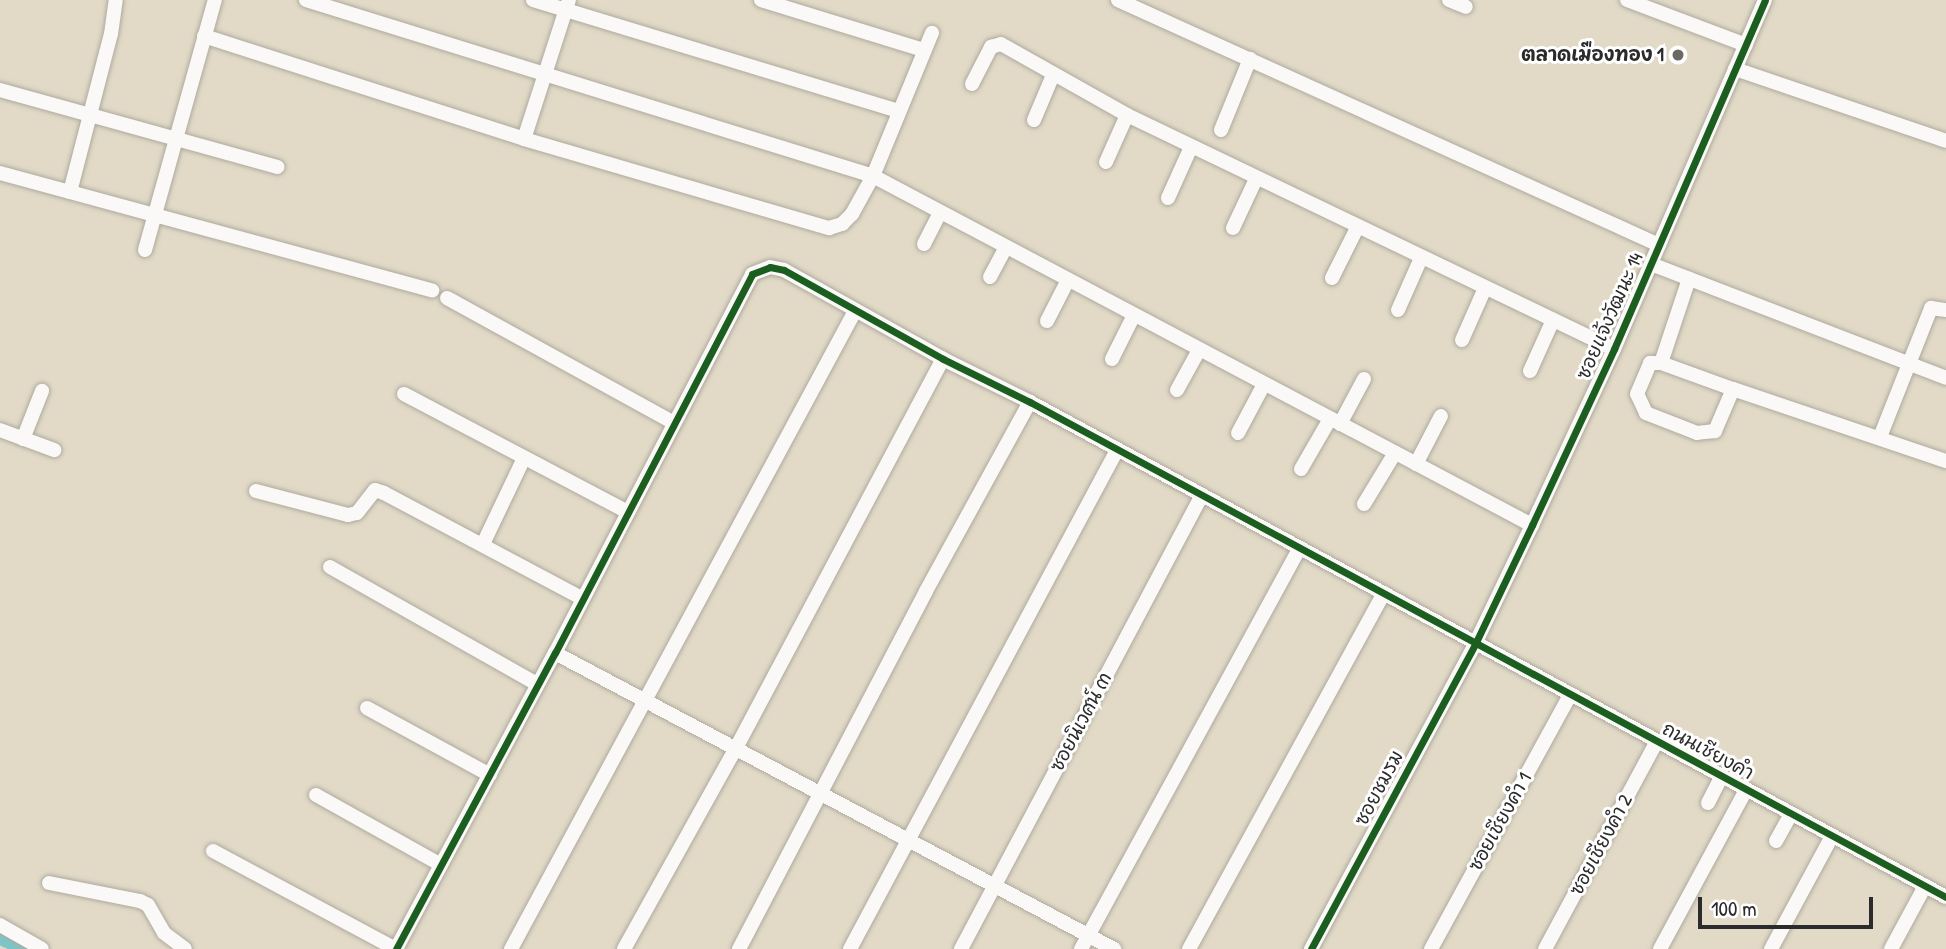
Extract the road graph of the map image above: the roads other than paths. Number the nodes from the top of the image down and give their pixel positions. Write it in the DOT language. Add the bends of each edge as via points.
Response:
graph roads {
  1 [pos="116,0"];
  2 [pos="215,0"];
  3 [pos="306,0"];
  4 [pos="533,0"];
  5 [pos="761,0"];
  6 [pos="1118,0"];
  7 [pos="1449,0"];
  8 [pos="1627,0"];
  9 [pos="1765,0"];
  10 [pos="567,5"];
  11 [pos="1466,7"];
  12 [pos="932,33"];
  13 [pos="204,36"];
  14 [pos="1746,45"];
  15 [pos="924,50"];
  16 [pos="1250,59"];
  17 [pos="1735,69"];
  18 [pos="544,73"];
  19 [pos="1053,75"];
  20 [pos="972,84"];
  21 [pos="0,90"];
  22 [pos="899,111"];
  23 [pos="91,113"];
  24 [pos="1127,115"];
  25 [pos="1034,120"];
  26 [pos="1221,130"];
  27 [pos="177,139"];
  28 [pos="524,139"];
  29 [pos="1946,141"];
  30 [pos="1191,147"];
  31 [pos="1106,162"];
  32 [pos="277,167"];
  33 [pos="0,173"];
  34 [pos="873,176"];
  35 [pos="1256,179"];
  36 [pos="70,192"];
  37 [pos="1168,198"];
  38 [pos="155,213"];
  39 [pos="940,213"];
  40 [pos="1233,228"];
  41 [pos="1357,228"];
  42 [pos="924,244"];
  43 [pos="1659,245"];
  44 [pos="1006,247"];
  45 [pos="145,250"];
  46 [pos="1421,258"];
  47 [pos="1651,264"];
  48 [pos="990,277"];
  49 [pos="1332,278"];
  50 [pos="1689,279"];
  51 [pos="1068,280"];
  52 [pos="1485,288"];
  53 [pos="432,290"];
  54 [pos="447,298"];
  55 [pos="1398,310"];
  56 [pos="1946,310"];
  57 [pos="855,311"];
  58 [pos="1134,316"];
  59 [pos="1553,320"];
  60 [pos="1047,321"];
  61 [pos="1462,340"];
  62 [pos="1199,349"];
  63 [pos="1614,349"];
  64 [pos="943,359"];
  65 [pos="1112,359"];
  66 [pos="1661,363"];
  67 [pos="1909,363"];
  68 [pos="1531,371"];
  69 [pos="1946,378"];
  70 [pos="1364,379"];
  71 [pos="1264,384"];
  72 [pos="1733,389"];
  73 [pos="1177,390"];
  74 [pos="42,391"];
  75 [pos="404,394"];
  76 [pos="1030,402"];
  77 [pos="1441,416"];
  78 [pos="1335,421"];
  79 [pos="674,422"];
  80 [pos="0,430"];
  81 [pos="1238,433"];
  82 [pos="1880,437"];
  83 [pos="23,439"];
  84 [pos="54,450"];
  85 [pos="1117,450"];
  86 [pos="1395,453"];
  87 [pos="524,458"];
  88 [pos="1946,461"];
  89 [pos="1416,464"];
  90 [pos="1301,469"];
  91 [pos="256,491"];
  92 [pos="1202,495"];
  93 [pos="1364,504"];
  94 [pos="628,512"];
  95 [pos="1532,525"];
  96 [pos="483,544"];
  97 [pos="1300,548"];
  98 [pos="330,567"];
  99 [pos="1384,593"];
  100 [pos="583,598"];
  101 [pos="1476,642"];
  102 [pos="555,653"];
  103 [pos="537,684"];
  104 [pos="1570,695"];
  105 [pos="648,699"];
  106 [pos="367,708"];
  107 [pos="1657,741"];
  108 [pos="736,748"];
  109 [pos="490,775"];
  110 [pos="1721,777"];
  111 [pos="1746,790"];
  112 [pos="821,792"];
  113 [pos="316,795"];
  114 [pos="1708,803"];
  115 [pos="1791,814"];
  116 [pos="1832,836"];
  117 [pos="908,839"];
  118 [pos="1776,841"];
  119 [pos="213,852"];
  120 [pos="441,865"];
  121 [pos="49,883"];
  122 [pos="995,885"];
  123 [pos="1925,887"];
  124 [pos="1946,897"];
  125 [pos="0,925"];
  126 [pos="1088,935"];
  127 [pos="42,949"];
  128 [pos="185,949"];
  129 [pos="396,949"];
  130 [pos="511,949"];
  131 [pos="624,949"];
  132 [pos="739,949"];
  133 [pos="850,949"];
  134 [pos="961,949"];
  135 [pos="1081,949"];
  136 [pos="1114,949"];
  137 [pos="1189,949"];
  138 [pos="1311,949"];
  139 [pos="1431,949"];
  140 [pos="1545,949"];
  141 [pos="1660,949"];
  142 [pos="1771,949"];
  143 [pos="1891,949"];
  1 -- 23 [label="street"];
  2 -- 13 [label="street"];
  3 -- 18 [label="street"];
  4 -- 10 [label="street"];
  5 -- 15 [label="street"];
  6 -- 16 [label="street"];
  7 -- 11 [label="street"];
  8 -- 14 [label="street"];
  9 -- 14 [label="street, ซอยแจ้งวัฒนะ 14"];
  10 -- 18 [label="street"];
  10 -- 22 [label="street"];
  12 -- 15 [label="street"];
  13 -- 27 [label="street"];
  13 -- 28 [label="street"];
  14 -- 17 [label="street, ซอยแจ้งวัฒนะ 14"];
  15 -- 22 [label="street"];
  16 -- 26 [label="street"];
  16 -- 43 [label="street"];
  17 -- 29 [label="street"];
  17 -- 43 [label="street, ซอยแจ้งวัฒนะ 14"];
  18 -- 28 [label="street"];
  18 -- 34 [label="street"];
  19 -- 20 [label="street" via="996,44"];
  19 -- 24 [label="street"];
  19 -- 25 [label="street"];
  21 -- 23 [label="street"];
  22 -- 34 [label="street"];
  23 -- 27 [label="street"];
  23 -- 36 [label="street"];
  24 -- 30 [label="street"];
  24 -- 31 [label="street"];
  27 -- 32 [label="street"];
  27 -- 38 [label="street"];
  28 -- 34 [label="street" via="829,228 852,214"];
  30 -- 35 [label="street"];
  30 -- 37 [label="street"];
  33 -- 36 [label="street"];
  34 -- 39 [label="street"];
  35 -- 40 [label="street"];
  35 -- 41 [label="street"];
  36 -- 38 [label="street"];
  38 -- 45 [label="street"];
  38 -- 53 [label="street"];
  39 -- 42 [label="street"];
  39 -- 44 [label="street"];
  41 -- 46 [label="street"];
  41 -- 49 [label="street"];
  43 -- 47 [label="street, ซอยแจ้งวัฒนะ 14"];
  44 -- 48 [label="street"];
  44 -- 51 [label="street"];
  46 -- 52 [label="street"];
  46 -- 55 [label="street"];
  47 -- 50 [label="street"];
  47 -- 63 [label="street, ซอยแจ้งวัฒนะ 14"];
  50 -- 66 [label="street"];
  50 -- 67 [label="street"];
  51 -- 58 [label="street"];
  51 -- 60 [label="street"];
  52 -- 59 [label="street"];
  52 -- 61 [label="street"];
  54 -- 79 [label="street"];
  56 -- 67 [label="street" via="1931,308"];
  57 -- 64 [label="street, ถนนเชียงคำ"];
  57 -- 79 [label="street, ถนนเชียงคำ" via="783,270 761,268 752,274"];
  57 -- 105 [label="street"];
  58 -- 62 [label="street"];
  58 -- 65 [label="street"];
  59 -- 63 [label="street"];
  59 -- 68 [label="street"];
  62 -- 71 [label="street"];
  62 -- 73 [label="street"];
  63 -- 95 [label="street, ซอยแจ้งวัฒนะ 14"];
  64 -- 76 [label="street, ถนนเชียงคำ"];
  64 -- 108 [label="street"];
  66 -- 72 [label="street"];
  66 -- 72 [label="street" via="1650,363 1638,401 1646,412 1685,429 1705,434 1715,431"];
  67 -- 69 [label="street"];
  67 -- 82 [label="street"];
  70 -- 78 [label="street"];
  71 -- 78 [label="street"];
  71 -- 81 [label="street"];
  72 -- 82 [label="street"];
  74 -- 83 [label="street"];
  75 -- 87 [label="street"];
  76 -- 85 [label="street, ถนนเชียงคำ"];
  76 -- 112 [label="street"];
  77 -- 89 [label="street"];
  78 -- 86 [label="street"];
  78 -- 90 [label="street"];
  79 -- 94 [label="street"];
  80 -- 83 [label="street"];
  82 -- 88 [label="street"];
  83 -- 84 [label="street"];
  85 -- 92 [label="street, ถนนเชียงคำ"];
  85 -- 117 [label="street"];
  86 -- 89 [label="street"];
  86 -- 93 [label="street"];
  87 -- 94 [label="street"];
  87 -- 96 [label="street"];
  89 -- 95 [label="street"];
  91 -- 96 [label="street" via="348,515 358,513 375,490"];
  92 -- 97 [label="street, ถนนเชียงคำ"];
  92 -- 122 [label="street, ซอยนิเวศน์ ๓"];
  94 -- 100 [label="street"];
  95 -- 101 [label="street, ซอยแจ้งวัฒนะ 14"];
  96 -- 100 [label="street"];
  97 -- 99 [label="street, ถนนเชียงคำ"];
  97 -- 126 [label="street"];
  98 -- 103 [label="street"];
  99 -- 101 [label="street, ถนนเชียงคำ"];
  99 -- 137 [label="street"];
  100 -- 102 [label="street"];
  101 -- 104 [label="street, ถนนเชียงคำ"];
  101 -- 138 [label="street, ซอยชมรม"];
  102 -- 103 [label="street"];
  102 -- 105 [label="street"];
  103 -- 109 [label="street"];
  104 -- 107 [label="street, ถนนเชียงคำ"];
  104 -- 139 [label="street, ซอยเชียงคำ 1"];
  105 -- 108 [label="street"];
  105 -- 130 [label="street"];
  106 -- 109 [label="street"];
  107 -- 110 [label="street, ถนนเชียงคำ"];
  107 -- 140 [label="street, ซอยเชียงคำ 2"];
  108 -- 112 [label="street"];
  108 -- 131 [label="street"];
  109 -- 120 [label="street"];
  110 -- 111 [label="street, ถนนเชียงคำ"];
  110 -- 114 [label="street"];
  111 -- 115 [label="street, ถนนเชียงคำ"];
  111 -- 141 [label="street"];
  112 -- 117 [label="street"];
  112 -- 132 [label="street"];
  113 -- 120 [label="street"];
  115 -- 116 [label="street, ถนนเชียงคำ"];
  115 -- 118 [label="street"];
  116 -- 123 [label="street, ถนนเชียงคำ"];
  116 -- 142 [label="street"];
  117 -- 122 [label="street"];
  117 -- 133 [label="street"];
  119 -- 129 [label="street"];
  120 -- 129 [label="street"];
  121 -- 128 [label="street" via="140,901 148,905 164,933"];
  122 -- 126 [label="street"];
  122 -- 134 [label="street, ซอยนิเวศน์ ๓"];
  123 -- 124 [label="street, ถนนเชียงคำ"];
  123 -- 143 [label="street"];
  125 -- 127 [label="street"];
  126 -- 135 [label="street"];
  126 -- 136 [label="street"];
}
